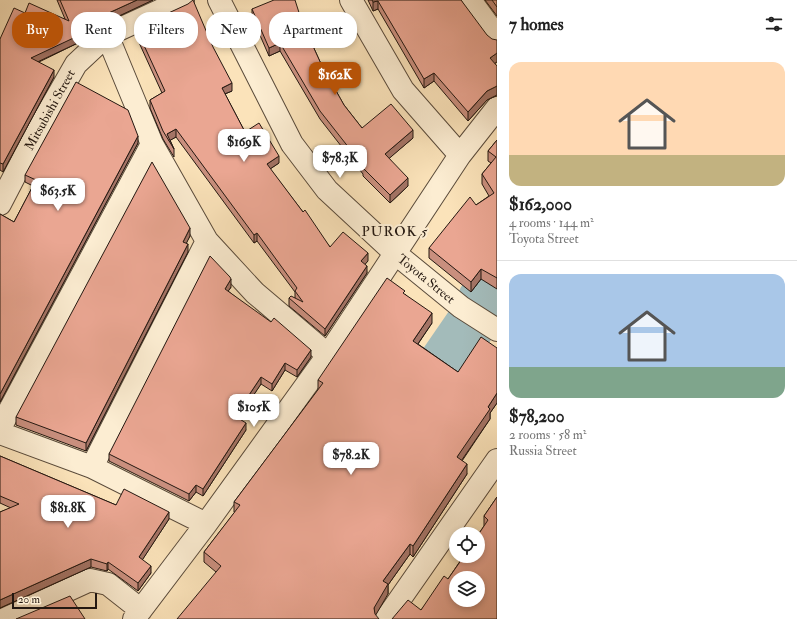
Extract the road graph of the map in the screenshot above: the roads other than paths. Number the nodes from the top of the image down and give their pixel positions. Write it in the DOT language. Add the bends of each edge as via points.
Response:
graph roads {
  1 [pos="183,0"];
  2 [pos="220,0"];
  3 [pos="351,0"];
  4 [pos="470,0"];
  5 [pos="126,26"];
  6 [pos="497,37"];
  7 [pos="93,48"];
  8 [pos="112,48"];
  9 [pos="497,108"];
  10 [pos="152,144"];
  11 [pos="460,155"];
  12 [pos="0,204"];
  13 [pos="207,241"];
  14 [pos="396,254"];
  15 [pos="497,330"];
  16 [pos="328,355"];
  17 [pos="0,428"];
  18 [pos="0,433"];
  19 [pos="497,460"];
  20 [pos="92,468"];
  21 [pos="206,524"];
  22 [pos="138,615"];
  23 [pos="5,619"];
  24 [pos="386,619"];
  1 -- 5 [label="street, Mitsubishi Street"];
  2 -- 14 [label="street, Toyota Street" via="292,144 327,190"];
  3 -- 11 [label="street" via="403,90"];
  4 -- 6 [label="street"];
  7 -- 12 [label="street, Mitsubishi Street" via="76,64"];
  8 -- 10 [label="street"];
  9 -- 11 [label="street"];
  10 -- 13 [label="street"];
  10 -- 17 [label="street"];
  11 -- 14 [label="street"];
  13 -- 16 [label="street" via="255,293"];
  13 -- 20 [label="street"];
  14 -- 15 [label="street, Toyota Street" via="461,307"];
  14 -- 16 [label="street"];
  16 -- 21 [label="street"];
  18 -- 20 [label="street"];
  19 -- 24 [label="street"];
  20 -- 21 [label="street"];
  21 -- 22 [label="street"];
  22 -- 23 [label="street" via="108,584 90,580"];
}
